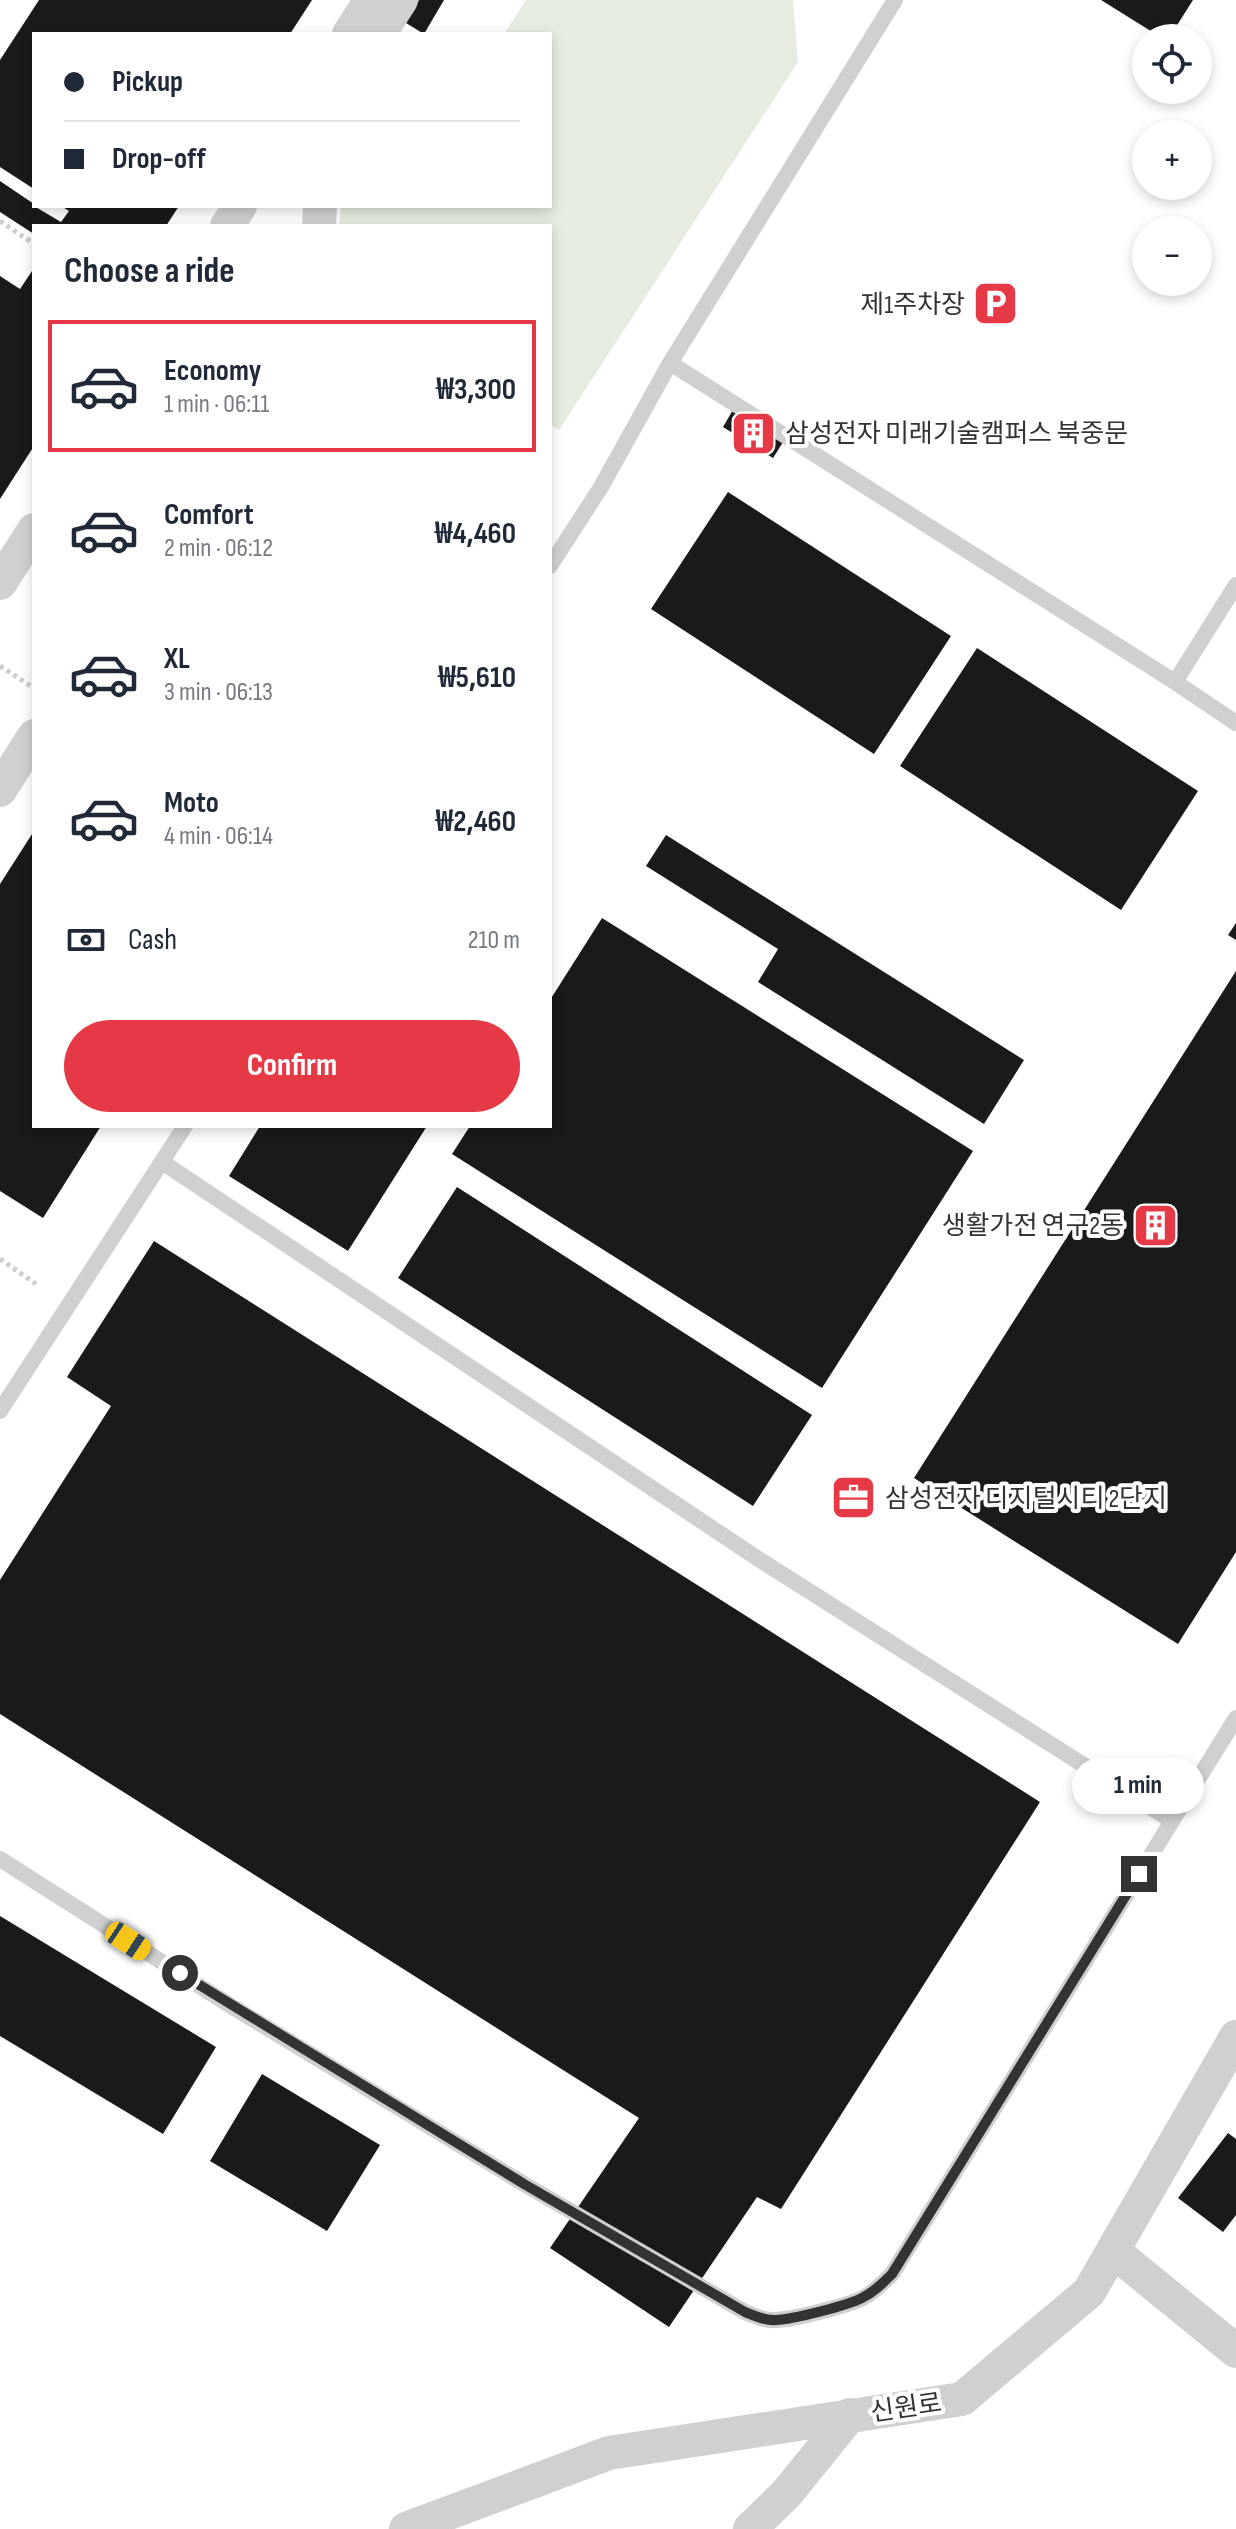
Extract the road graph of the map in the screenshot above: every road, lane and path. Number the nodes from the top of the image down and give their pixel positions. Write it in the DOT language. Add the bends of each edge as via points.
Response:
graph roads {
  1 [pos="371,0"];
  2 [pos="401,0"];
  3 [pos="895,0"];
  4 [pos="350,32"];
  5 [pos="380,32"];
  6 [pos="0,221"];
  7 [pos="32,243"];
  8 [pos="670,363"];
  9 [pos="32,533"];
  10 [pos="552,563"];
  11 [pos="0,583"];
  12 [pos="1236,585"];
  13 [pos="0,666"];
  14 [pos="1175,682"];
  15 [pos="32,687"];
  16 [pos="1236,723"];
  17 [pos="32,739"];
  18 [pos="0,790"];
  19 [pos="184,1128"];
  20 [pos="162,1162"];
  21 [pos="0,1259"];
  22 [pos="36,1284"];
  23 [pos="0,1411"];
  24 [pos="1236,1718"];
  25 [pos="1172,1821"];
  26 [pos="0,1859"];
  27 [pos="1236,2037"];
  28 [pos="1113,2251"];
  29 [pos="1236,2351"];
  30 [pos="850,2415"];
  31 [pos="406,2529"];
  32 [pos="750,2529"];
  1 -- 4 [label="street"];
  2 -- 5 [label="street"];
  3 -- 8 [label="lane"];
  6 -- 7 [label="path"];
  8 -- 10 [label="lane"];
  8 -- 14 [label="lane"];
  9 -- 11 [label="street"];
  12 -- 14 [label="lane"];
  13 -- 15 [label="path"];
  14 -- 16 [label="lane"];
  17 -- 18 [label="street"];
  19 -- 20 [label="lane"];
  20 -- 23 [label="lane"];
  20 -- 25 [label="lane" via="760,1560"];
  21 -- 22 [label="path"];
  24 -- 25 [label="lane"];
  25 -- 26 [label="lane" via="892,2274 864,2297 844,2305 775,2320 745,2312 524,2184"];
  27 -- 28 [label="street, 신원로"];
  28 -- 29 [label="street"];
  28 -- 30 [label="street, 신원로" via="1089,2292 962,2399"];
  30 -- 31 [label="street, 신원로" via="609,2453"];
  30 -- 32 [label="street" via="787,2493"];
}
